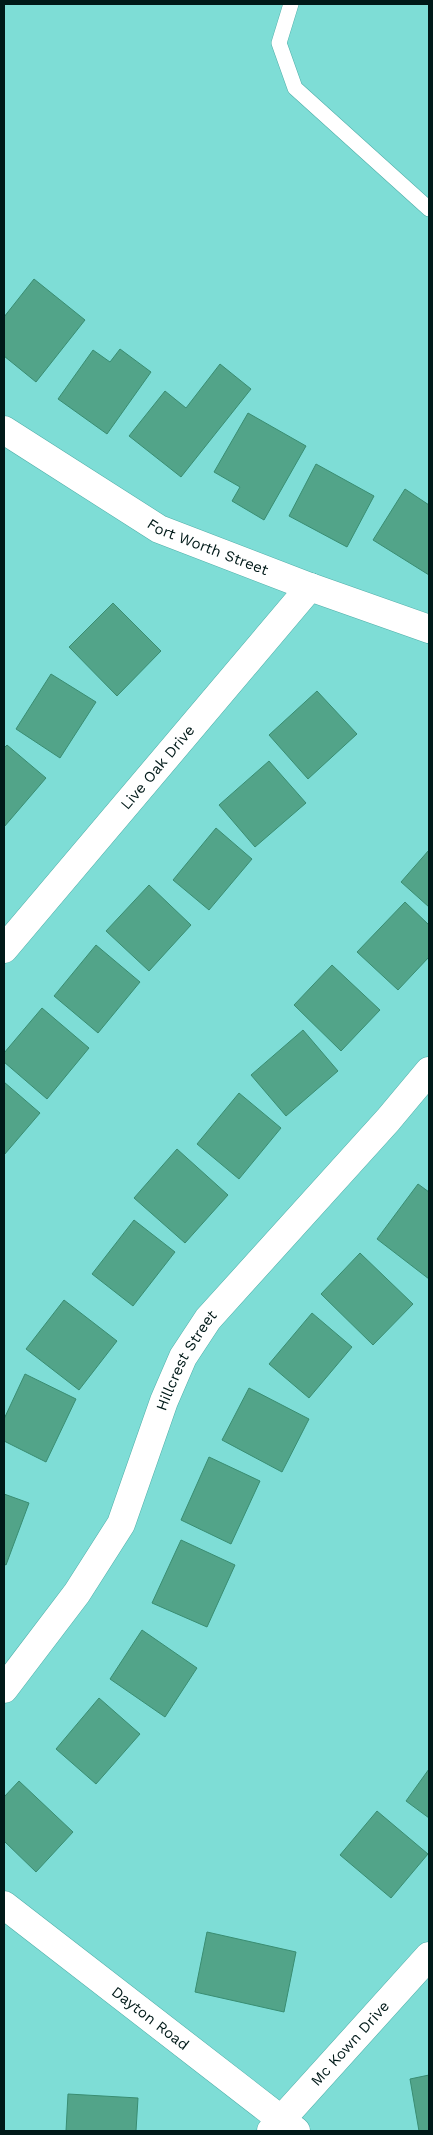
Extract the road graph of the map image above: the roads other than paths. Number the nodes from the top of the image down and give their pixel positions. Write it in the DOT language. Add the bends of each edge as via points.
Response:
graph roads {
  1 [pos="291,4"];
  2 [pos="429,209"];
  3 [pos="4,430"];
  4 [pos="310,587"];
  5 [pos="429,629"];
  6 [pos="4,949"];
  7 [pos="429,1071"];
  8 [pos="4,1689"];
  9 [pos="4,1905"];
  10 [pos="429,1956"];
  11 [pos="283,2128"];
  1 -- 2 [label="lane" via="279,43 296,88"];
  3 -- 4 [label="street, Fort Worth Street" via="159,529"];
  4 -- 5 [label="street, Fort Worth Street"];
  4 -- 6 [label="street, Live Oak Drive"];
  7 -- 8 [label="street, Hillcrest Street" via="208,1319 179,1366 164,1400 120,1524 77,1592"];
  9 -- 11 [label="street, Dayton Road"];
  10 -- 11 [label="street, Mc Kown Drive"];
}
